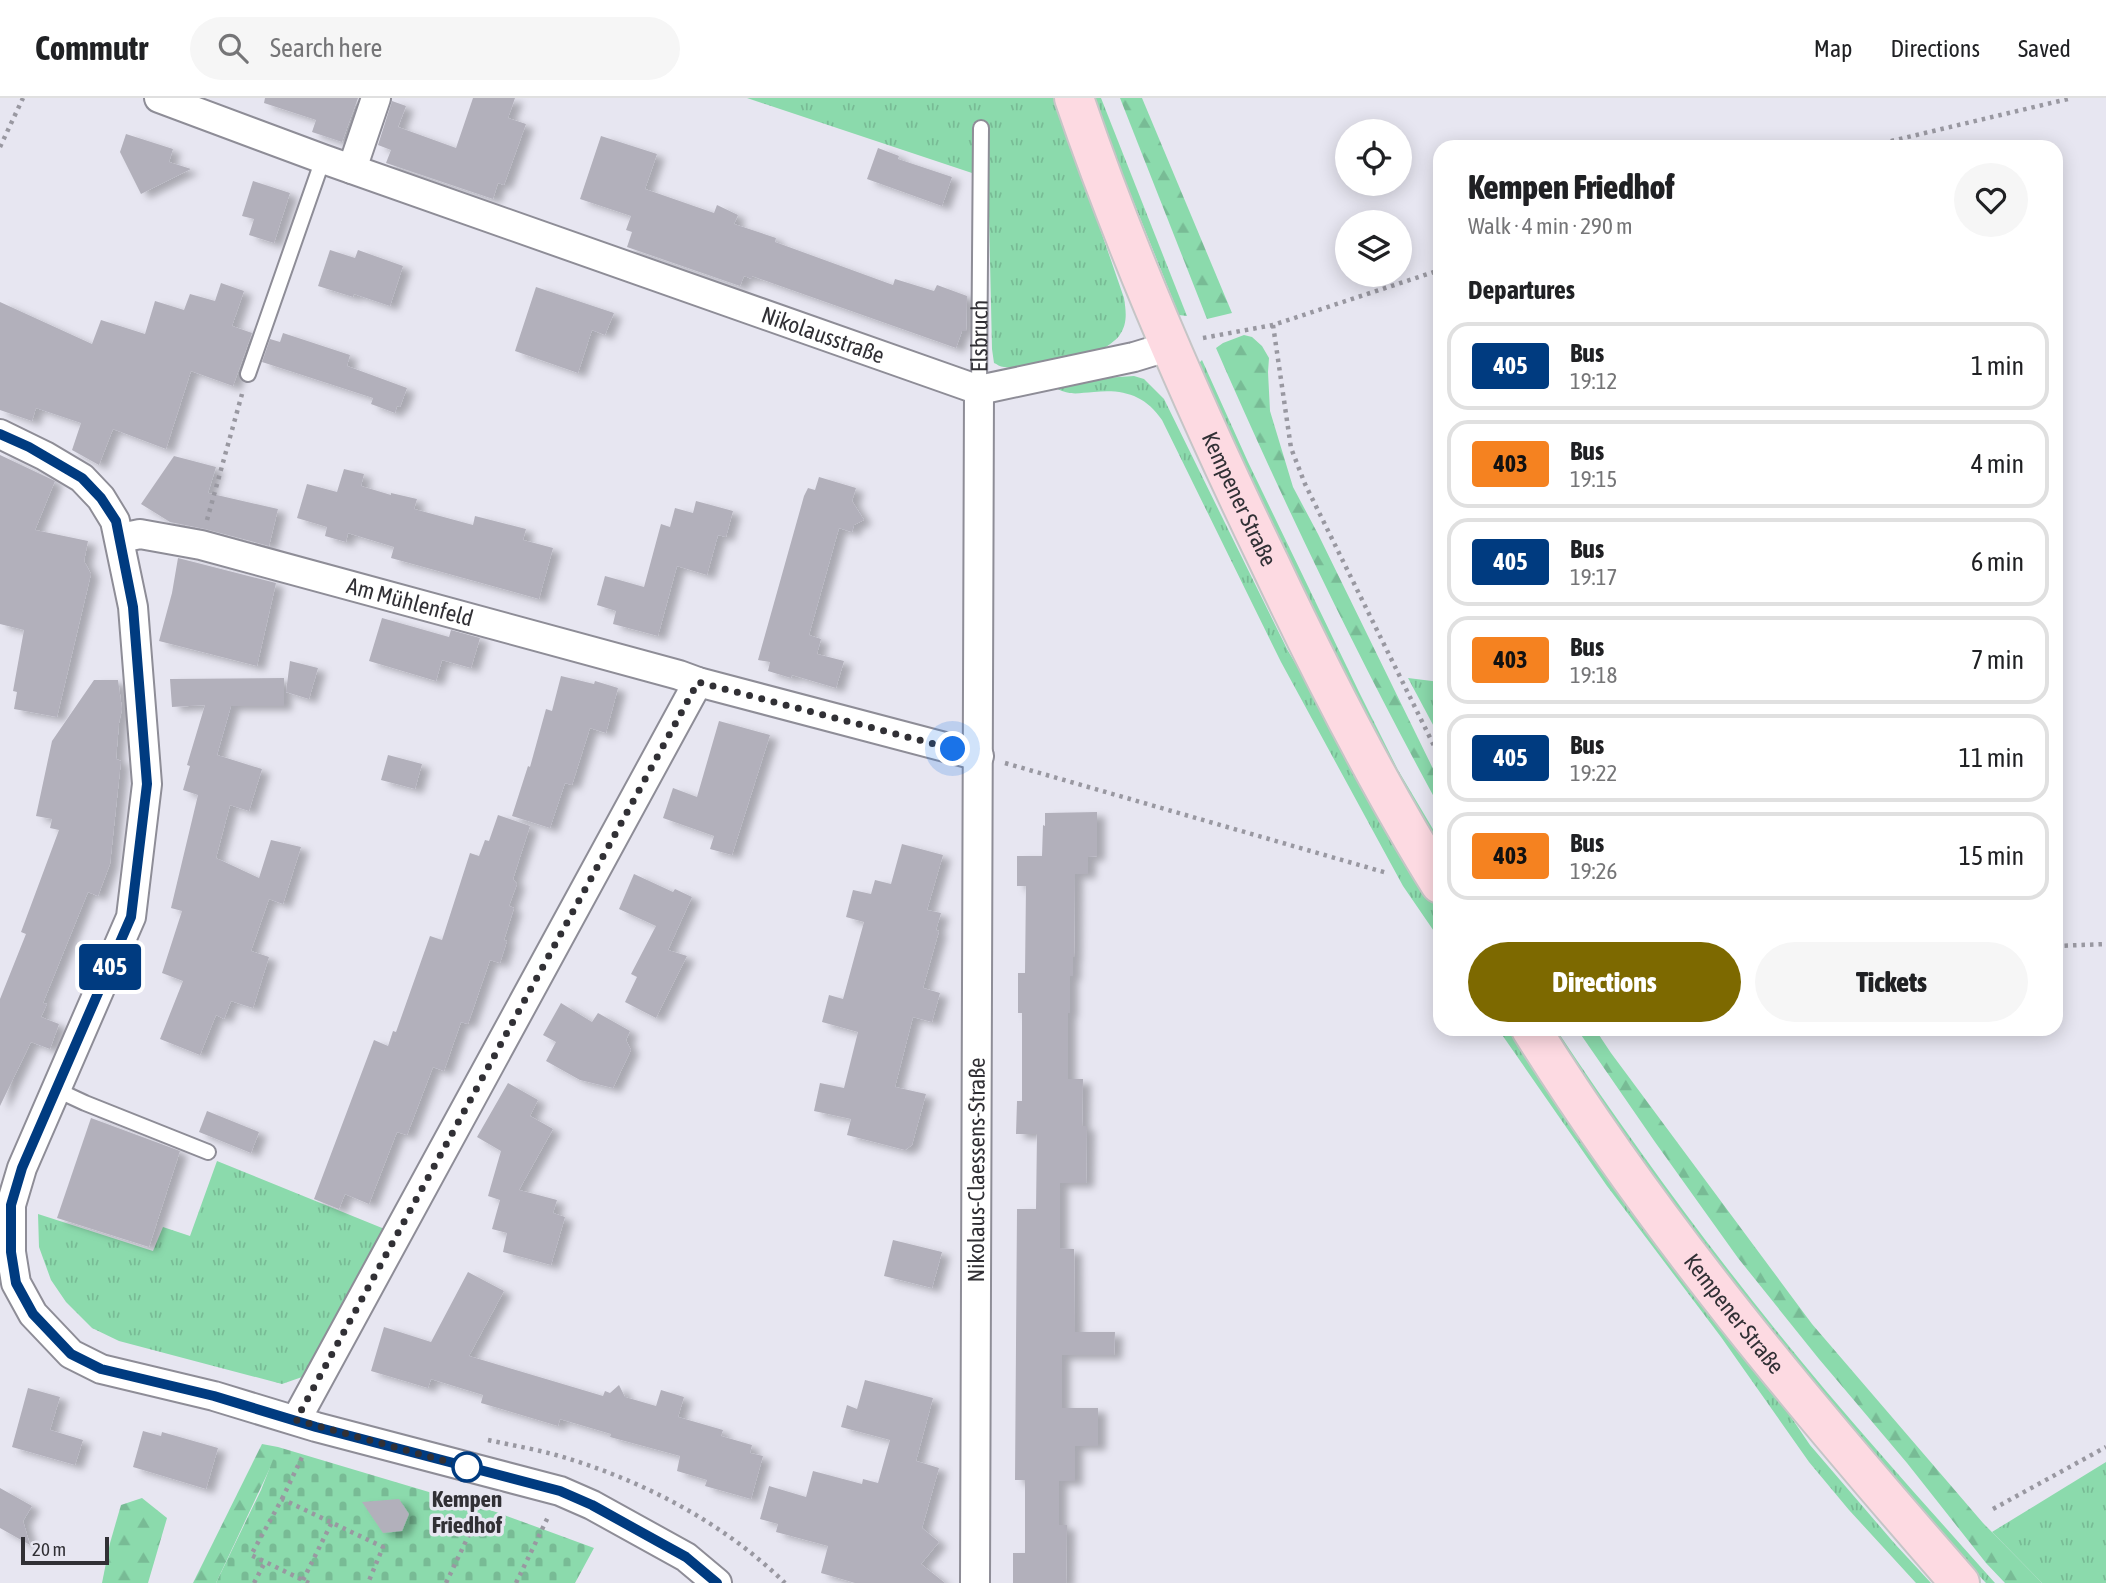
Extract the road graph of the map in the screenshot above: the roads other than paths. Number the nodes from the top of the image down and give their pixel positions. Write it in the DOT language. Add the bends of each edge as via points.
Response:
graph roads {
  1 [pos="159,98"];
  2 [pos="376,98"];
  3 [pos="1074,98"];
  4 [pos="981,128"];
  5 [pos="323,159"];
  6 [pos="352,169"];
  7 [pos="1192,336"];
  8 [pos="248,374"];
  9 [pos="979,390"];
  10 [pos="0,434"];
  11 [pos="121,538"];
  12 [pos="698,682"];
  13 [pos="979,756"];
  14 [pos="1433,872"];
  15 [pos="1536,1036"];
  16 [pos="57,1090"];
  17 [pos="208,1152"];
  18 [pos="8,1288"];
  19 [pos="306,1423"];
  20 [pos="717,1583"];
  21 [pos="975,1583"];
  22 [pos="1960,1583"];
  1 -- 5 [label="street, Nikolausstraße"];
  2 -- 6 [label="street"];
  3 -- 7 [label="main road, Kempener Straße" via="1091,149"];
  4 -- 9 [label="lane, Elsbruch"];
  5 -- 6 [label="street, Nikolausstraße"];
  5 -- 8 [label="lane"];
  6 -- 9 [label="street, Nikolausstraße"];
  7 -- 9 [label="street, Elsbruch" via="1134,357"];
  7 -- 14 [label="main road, Kempener Straße" via="1198,414 1357,739"];
  9 -- 13 [label="street"];
  10 -- 11 [label="street" via="82,478 116,521"];
  11 -- 12 [label="street, Am Mühlenfeld" via="140,534 201,545"];
  11 -- 16 [label="street" via="133,607 147,784 141,848 131,917"];
  12 -- 13 [label="street, Am Mühlenfeld"];
  12 -- 19 [label="street"];
  13 -- 21 [label="street, Nikolaus-Claessens-Straße"];
  15 -- 22 [label="main road, Kempener Straße" via="1635,1185 1719,1297"];
  16 -- 17 [label="lane"];
  16 -- 18 [label="street" via="22,1168 11,1205"];
  18 -- 19 [label="street" via="71,1354 101,1369"];
  19 -- 20 [label="street" via="560,1491 686,1557"];
}
